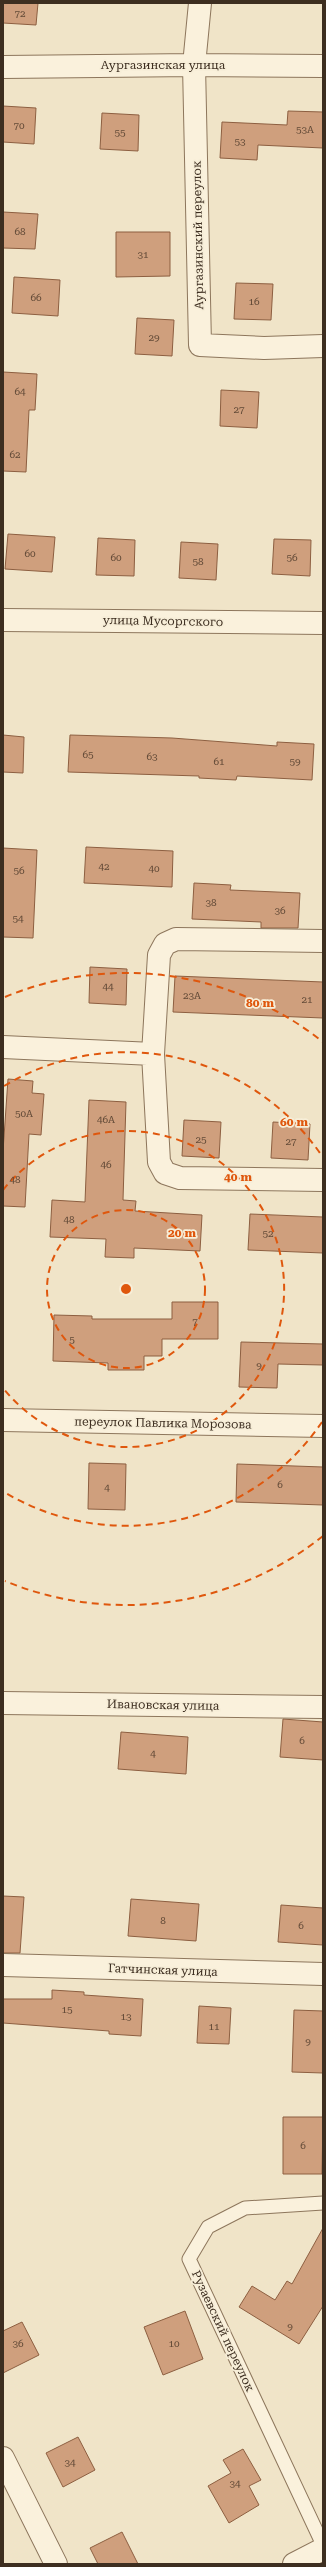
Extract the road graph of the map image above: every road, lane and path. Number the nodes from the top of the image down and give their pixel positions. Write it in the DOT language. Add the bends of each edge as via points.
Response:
graph roads {
  1 [pos="200,3"];
  2 [pos="194,65"];
  3 [pos="323,66"];
  4 [pos="3,67"];
  5 [pos="323,346"];
  6 [pos="3,620"];
  7 [pos="323,623"];
  8 [pos="323,940"];
  9 [pos="3,1047"];
  10 [pos="153,1054"];
  11 [pos="323,1180"];
  12 [pos="3,1420"];
  13 [pos="323,1426"];
  14 [pos="3,1703"];
  15 [pos="323,1707"];
  16 [pos="3,1965"];
  17 [pos="323,1974"];
  18 [pos="323,2202"];
  19 [pos="3,2458"];
  20 [pos="323,2545"];
  21 [pos="323,2549"];
  22 [pos="56,2564"];
  23 [pos="294,2564"];
  1 -- 2 [label="street, Аургазинский переулок"];
  2 -- 3 [label="street, Аургазинская улица"];
  2 -- 4 [label="street, Аургазинская улица"];
  2 -- 5 [label="street, Аургазинский переулок" via="200,345 264,348"];
  6 -- 7 [label="street, улица Мусоргского"];
  8 -- 10 [label="street" via="176,939 165,944 159,955"];
  9 -- 10 [label="street"];
  10 -- 11 [label="street" via="159,1162 165,1173 180,1178"];
  12 -- 13 [label="street, переулок Павлика Морозова"];
  14 -- 15 [label="street, Ивановская улица"];
  16 -- 17 [label="street, Гатчинская улица"];
  18 -- 20 [label="lane, Рузаевский переулок" via="245,2208 208,2227 189,2259"];
  19 -- 22 [label="street"];
  21 -- 23 [label="street"];
}
